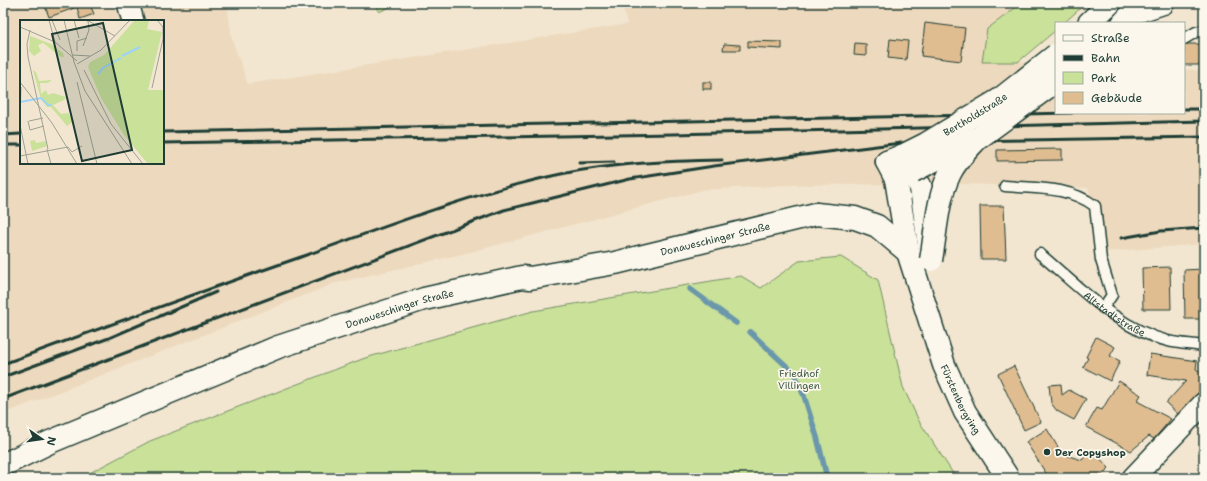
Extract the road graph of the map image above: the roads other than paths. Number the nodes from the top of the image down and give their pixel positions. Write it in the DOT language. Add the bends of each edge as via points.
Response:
graph roads {
  1 [pos="128,3"];
  2 [pos="1110,3"];
  3 [pos="1163,3"];
  4 [pos="1132,13"];
  5 [pos="134,20"];
  6 [pos="1090,22"];
  7 [pos="1204,30"];
  8 [pos="1185,38"];
  9 [pos="1055,56"];
  10 [pos="1055,82"];
  11 [pos="980,137"];
  12 [pos="901,162"];
  13 [pos="1005,186"];
  14 [pos="908,252"];
  15 [pos="1040,254"];
  16 [pos="931,260"];
  17 [pos="1103,308"];
  18 [pos="929,315"];
  19 [pos="1204,346"];
  20 [pos="1204,403"];
  21 [pos="3,465"];
  22 [pos="1008,478"];
  23 [pos="1133,478"];
  1 -- 5 [label="street"];
  2 -- 6 [label="main road"];
  3 -- 4 [label="main road"];
  7 -- 8 [label="lane"];
  9 -- 12 [label="main road, Bertholdstraße, bridge" via="999,100"];
  10 -- 11 [label="main road, Bertholdstraße, bridge"];
  11 -- 12 [label="main road, Bertholdstraße, bridge"];
  11 -- 16 [label="main road, bridge" via="961,156 950,173 943,192"];
  12 -- 14 [label="main road, Fürstenbergring" via="896,179"];
  12 -- 16 [label="main road, bridge" via="921,188"];
  13 -- 17 [label="lane" via="1063,190 1083,197 1095,206 1101,260 1112,295"];
  14 -- 18 [label="main road, Fürstenbergring"];
  14 -- 21 [label="main road, Donaueschinger Straße" via="877,226 855,218 816,214 615,262 530,278 522,277 424,299 278,347 50,442"];
  15 -- 17 [label="lane, Altstadtstraße"];
  16 -- 18 [label="main road"];
  17 -- 19 [label="lane, Altstadtstraße" via="1130,325 1167,341"];
  18 -- 22 [label="main road, Fürstenbergring" via="944,365 965,412"];
  20 -- 23 [label="street"];
}
